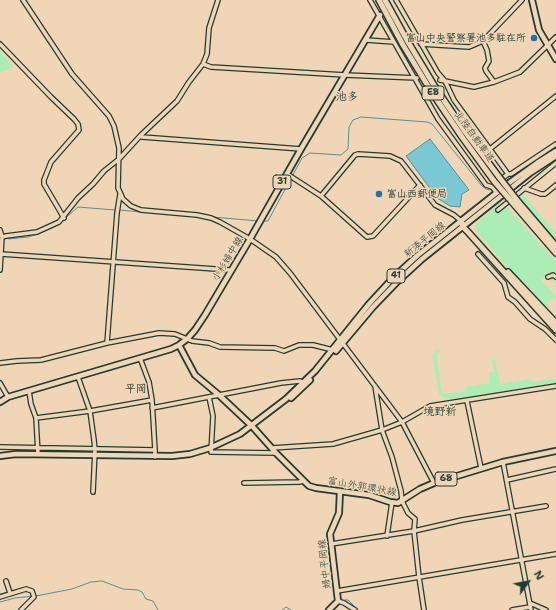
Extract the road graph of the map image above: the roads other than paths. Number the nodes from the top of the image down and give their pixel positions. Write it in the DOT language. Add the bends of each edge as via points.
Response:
graph roads {
  1 [pos="23,0"];
  2 [pos="218,0"];
  3 [pos="370,0"];
  4 [pos="379,0"];
  5 [pos="385,0"];
  6 [pos="396,0"];
  7 [pos="522,0"];
  8 [pos="532,0"];
  9 [pos="380,16"];
  10 [pos="556,37"];
  11 [pos="366,40"];
  12 [pos="483,41"];
  13 [pos="394,42"];
  14 [pos="0,44"];
  15 [pos="421,44"];
  16 [pos="548,46"];
  17 [pos="556,59"];
  18 [pos="204,64"];
  19 [pos="345,75"];
  20 [pos="415,78"];
  21 [pos="440,80"];
  22 [pos="445,81"];
  23 [pos="494,82"];
  24 [pos="556,96"];
  25 [pos="141,135"];
  26 [pos="556,144"];
  27 [pos="301,149"];
  28 [pos="490,149"];
  29 [pos="556,151"];
  30 [pos="556,156"];
  31 [pos="119,159"];
  32 [pos="556,163"];
  33 [pos="287,174"];
  34 [pos="508,174"];
  35 [pos="497,179"];
  36 [pos="556,185"];
  37 [pos="420,186"];
  38 [pos="492,186"];
  39 [pos="524,188"];
  40 [pos="497,193"];
  41 [pos="120,194"];
  42 [pos="321,196"];
  43 [pos="514,201"];
  44 [pos="498,210"];
  45 [pos="64,218"];
  46 [pos="527,220"];
  47 [pos="463,224"];
  48 [pos="0,230"];
  49 [pos="2,237"];
  50 [pos="250,239"];
  51 [pos="556,246"];
  52 [pos="556,253"];
  53 [pos="1,254"];
  54 [pos="478,254"];
  55 [pos="556,257"];
  56 [pos="113,262"];
  57 [pos="0,270"];
  58 [pos="230,270"];
  59 [pos="548,277"];
  60 [pos="556,278"];
  61 [pos="556,323"];
  62 [pos="556,330"];
  63 [pos="188,338"];
  64 [pos="556,340"];
  65 [pos="342,342"];
  66 [pos="107,343"];
  67 [pos="179,345"];
  68 [pos="333,350"];
  69 [pos="140,358"];
  70 [pos="0,363"];
  71 [pos="78,377"];
  72 [pos="0,383"];
  73 [pos="303,383"];
  74 [pos="374,385"];
  75 [pos="556,386"];
  76 [pos="29,391"];
  77 [pos="219,395"];
  78 [pos="8,397"];
  79 [pos="209,397"];
  80 [pos="152,400"];
  81 [pos="468,401"];
  82 [pos="0,402"];
  83 [pos="152,408"];
  84 [pos="90,411"];
  85 [pos="36,418"];
  86 [pos="402,422"];
  87 [pos="252,426"];
  88 [pos="382,430"];
  89 [pos="0,447"];
  90 [pos="38,448"];
  91 [pos="210,448"];
  92 [pos="272,448"];
  93 [pos="95,450"];
  94 [pos="155,450"];
  95 [pos="556,451"];
  96 [pos="276,453"];
  97 [pos="38,454"];
  98 [pos="0,456"];
  99 [pos="95,456"];
  100 [pos="155,457"];
  101 [pos="503,462"];
  102 [pos="481,468"];
  103 [pos="556,469"];
  104 [pos="506,480"];
  105 [pos="304,481"];
  106 [pos="244,483"];
  107 [pos="434,483"];
  108 [pos="340,490"];
  109 [pos="94,492"];
  110 [pos="392,502"];
  111 [pos="402,502"];
  112 [pos="546,506"];
  113 [pos="512,512"];
  114 [pos="414,531"];
  115 [pos="387,536"];
  116 [pos="331,544"];
  117 [pos="556,554"];
  118 [pos="521,559"];
  119 [pos="419,577"];
  120 [pos="6,581"];
  121 [pos="337,591"];
  122 [pos="10,593"];
  123 [pos="0,596"];
  124 [pos="338,601"];
  125 [pos="530,607"];
  126 [pos="21,610"];
  127 [pos="329,610"];
  128 [pos="355,610"];
  129 [pos="424,610"];
  130 [pos="512,610"];
  131 [pos="546,610"];
  1 -- 31 [label="street" via="72,74 109,116 118,139"];
  2 -- 18 [label="street" via="209,28"];
  3 -- 9 [label="street"];
  4 -- 35 [label="highway, 北陸自動車道 / E8" via="431,91 462,137"];
  5 -- 35 [label="highway, 北陸自動車道 / E8" via="435,87"];
  6 -- 15 [label="street"];
  7 -- 12 [label="street"];
  8 -- 16 [label="main road" via="539,30"];
  9 -- 11 [label="main road, 小杉婦中線 / 31"];
  9 -- 13 [label="street"];
  10 -- 16 [label="street"];
  11 -- 13 [label="street"];
  11 -- 19 [label="main road, 小杉婦中線 / 31"];
  12 -- 15 [label="street" via="469,47"];
  12 -- 23 [label="street" via="489,61 485,68"];
  13 -- 20 [label="street"];
  14 -- 45 [label="street" via="78,124 79,130 51,162 44,180"];
  15 -- 22 [label="street"];
  16 -- 17 [label="main road"];
  16 -- 23 [label="street" via="520,72"];
  18 -- 19 [label="street" via="211,67"];
  18 -- 25 [label="street" via="188,82 177,101"];
  19 -- 20 [label="street"];
  19 -- 27 [label="main road, 小杉婦中線 / 31"];
  20 -- 38 [label="street" via="442,126 486,185"];
  21 -- 22 [label="street"];
  22 -- 23 [label="street" via="474,87"];
  22 -- 28 [label="street" via="454,100"];
  24 -- 28 [label="street"];
  25 -- 27 [label="street"];
  25 -- 31 [label="street"];
  26 -- 34 [label="street"];
  27 -- 33 [label="main road, 小杉婦中線 / 31"];
  28 -- 34 [label="street"];
  29 -- 40 [label="main road, 新湊平岡線 / 41"];
  30 -- 47 [label="main road, 新湊平岡線 / 41"];
  31 -- 41 [label="street"];
  31 -- 45 [label="street" via="98,176"];
  32 -- 39 [label="street"];
  33 -- 42 [label="street"];
  33 -- 50 [label="main road, 小杉婦中線 / 31"];
  34 -- 38 [label="street"];
  35 -- 43 [label="highway, 北陸自動車道 / E8, bridge"];
  36 -- 39 [label="street" via="544,194"];
  37 -- 42 [label="street" via="405,166 395,158 358,154 352,156"];
  37 -- 42 [label="street" via="370,237 364,236"];
  37 -- 47 [label="street" via="435,205 454,215"];
  38 -- 40 [label="street"];
  39 -- 44 [label="street"];
  40 -- 47 [label="main road, 新湊平岡線 / 41"];
  41 -- 50 [label="street" via="131,206 141,210 211,218"];
  41 -- 56 [label="street"];
  43 -- 46 [label="highway, 北陸自動車道 / E8"];
  43 -- 51 [label="highway, 北陸自動車道 / E8"];
  45 -- 49 [label="street" via="37,232"];
  46 -- 52 [label="highway, 北陸自動車道 / E8"];
  46 -- 55 [label="highway"];
  47 -- 61 [label="highway"];
  47 -- 62 [label="highway"];
  47 -- 65 [label="main road, 新湊平岡線 / 41" via="418,256 394,277 364,310"];
  48 -- 49 [label="street"];
  49 -- 53 [label="street"];
  50 -- 58 [label="main road, 小杉婦中線 / 31"];
  50 -- 65 [label="street" via="271,252 283,264"];
  53 -- 56 [label="street"];
  53 -- 57 [label="street"];
  54 -- 64 [label="street" via="504,283 508,297"];
  56 -- 58 [label="street"];
  56 -- 66 [label="street"];
  58 -- 63 [label="main road, 小杉婦中線 / 31" via="202,320"];
  59 -- 60 [label="street" via="553,275"];
  63 -- 66 [label="street" via="159,333"];
  63 -- 67 [label="main road, 小杉婦中線 / 31"];
  63 -- 68 [label="street" via="220,347 275,348 284,351 299,345 313,345"];
  65 -- 68 [label="main road, 新湊平岡線 / 41"];
  65 -- 74 [label="street"];
  65 -- 87 [label="main road, 新湊平岡線 / 41" via="298,392"];
  66 -- 70 [label="street" via="42,360"];
  67 -- 69 [label="main road, 小杉婦中線 / 31"];
  67 -- 77 [label="main road" via="195,375"];
  68 -- 73 [label="main road, 新湊平岡線 / 41"];
  69 -- 71 [label="main road, 小杉婦中線 / 31"];
  69 -- 80 [label="street" via="149,382"];
  71 -- 76 [label="main road, 小杉婦中線 / 31"];
  71 -- 84 [label="street"];
  72 -- 78 [label="street"];
  73 -- 77 [label="street" via="281,383"];
  73 -- 87 [label="main road, 新湊平岡線 / 41"];
  74 -- 86 [label="street"];
  74 -- 88 [label="street"];
  75 -- 81 [label="street"];
  76 -- 78 [label="main road, 小杉婦中線 / 31"];
  76 -- 85 [label="street"];
  77 -- 79 [label="street"];
  77 -- 87 [label="main road"];
  78 -- 82 [label="main road, 小杉婦中線 / 31"];
  79 -- 83 [label="street"];
  79 -- 91 [label="street" via="213,416"];
  80 -- 83 [label="street"];
  80 -- 84 [label="street"];
  81 -- 86 [label="street" via="430,406"];
  81 -- 102 [label="street"];
  83 -- 94 [label="street"];
  84 -- 85 [label="street"];
  84 -- 93 [label="street"];
  85 -- 90 [label="street"];
  86 -- 88 [label="street"];
  86 -- 107 [label="street"];
  87 -- 91 [label="main road"];
  87 -- 92 [label="main road, 富山外郭環状線"];
  88 -- 92 [label="street" via="333,444"];
  88 -- 111 [label="street" via="392,458"];
  89 -- 90 [label="street"];
  90 -- 93 [label="street"];
  90 -- 97 [label="street"];
  91 -- 96 [label="street" via="211,452"];
  91 -- 100 [label="main road" via="190,454"];
  92 -- 96 [label="main road, 富山外郭環状線"];
  93 -- 94 [label="street"];
  93 -- 99 [label="street"];
  94 -- 100 [label="street"];
  95 -- 101 [label="main road, 富山外郭環状線 / 68"];
  96 -- 105 [label="main road, 富山外郭環状線"];
  97 -- 98 [label="main road"];
  97 -- 99 [label="main road"];
  99 -- 100 [label="main road"];
  99 -- 109 [label="street"];
  101 -- 102 [label="main road, 富山外郭環状線 / 68"];
  101 -- 104 [label="street"];
  102 -- 107 [label="main road, 富山外郭環状線 / 68"];
  103 -- 104 [label="street"];
  104 -- 113 [label="street"];
  105 -- 106 [label="street"];
  105 -- 108 [label="main road, 富山外郭環状線" via="316,488"];
  107 -- 111 [label="main road, 富山外郭環状線 / 68"];
  108 -- 110 [label="main road, 富山外郭環状線"];
  108 -- 116 [label="main road, 婦中平岡線" via="339,513 330,534"];
  110 -- 111 [label="main road, 富山外郭環状線"];
  110 -- 115 [label="street"];
  111 -- 114 [label="street" via="415,519"];
  112 -- 113 [label="street"];
  113 -- 114 [label="street"];
  113 -- 118 [label="street"];
  114 -- 115 [label="street"];
  114 -- 119 [label="street"];
  115 -- 116 [label="street"];
  116 -- 121 [label="main road, 婦中平岡線"];
  117 -- 118 [label="street"];
  118 -- 119 [label="street"];
  118 -- 125 [label="street"];
  119 -- 121 [label="street"];
  119 -- 129 [label="street"];
  120 -- 122 [label="street"];
  121 -- 124 [label="main road, 婦中平岡線"];
  122 -- 123 [label="street"];
  122 -- 126 [label="street" via="32,590 34,597"];
  124 -- 127 [label="main road, 婦中平岡線"];
  124 -- 128 [label="street"];
  125 -- 130 [label="street"];
  125 -- 131 [label="street"];
}
